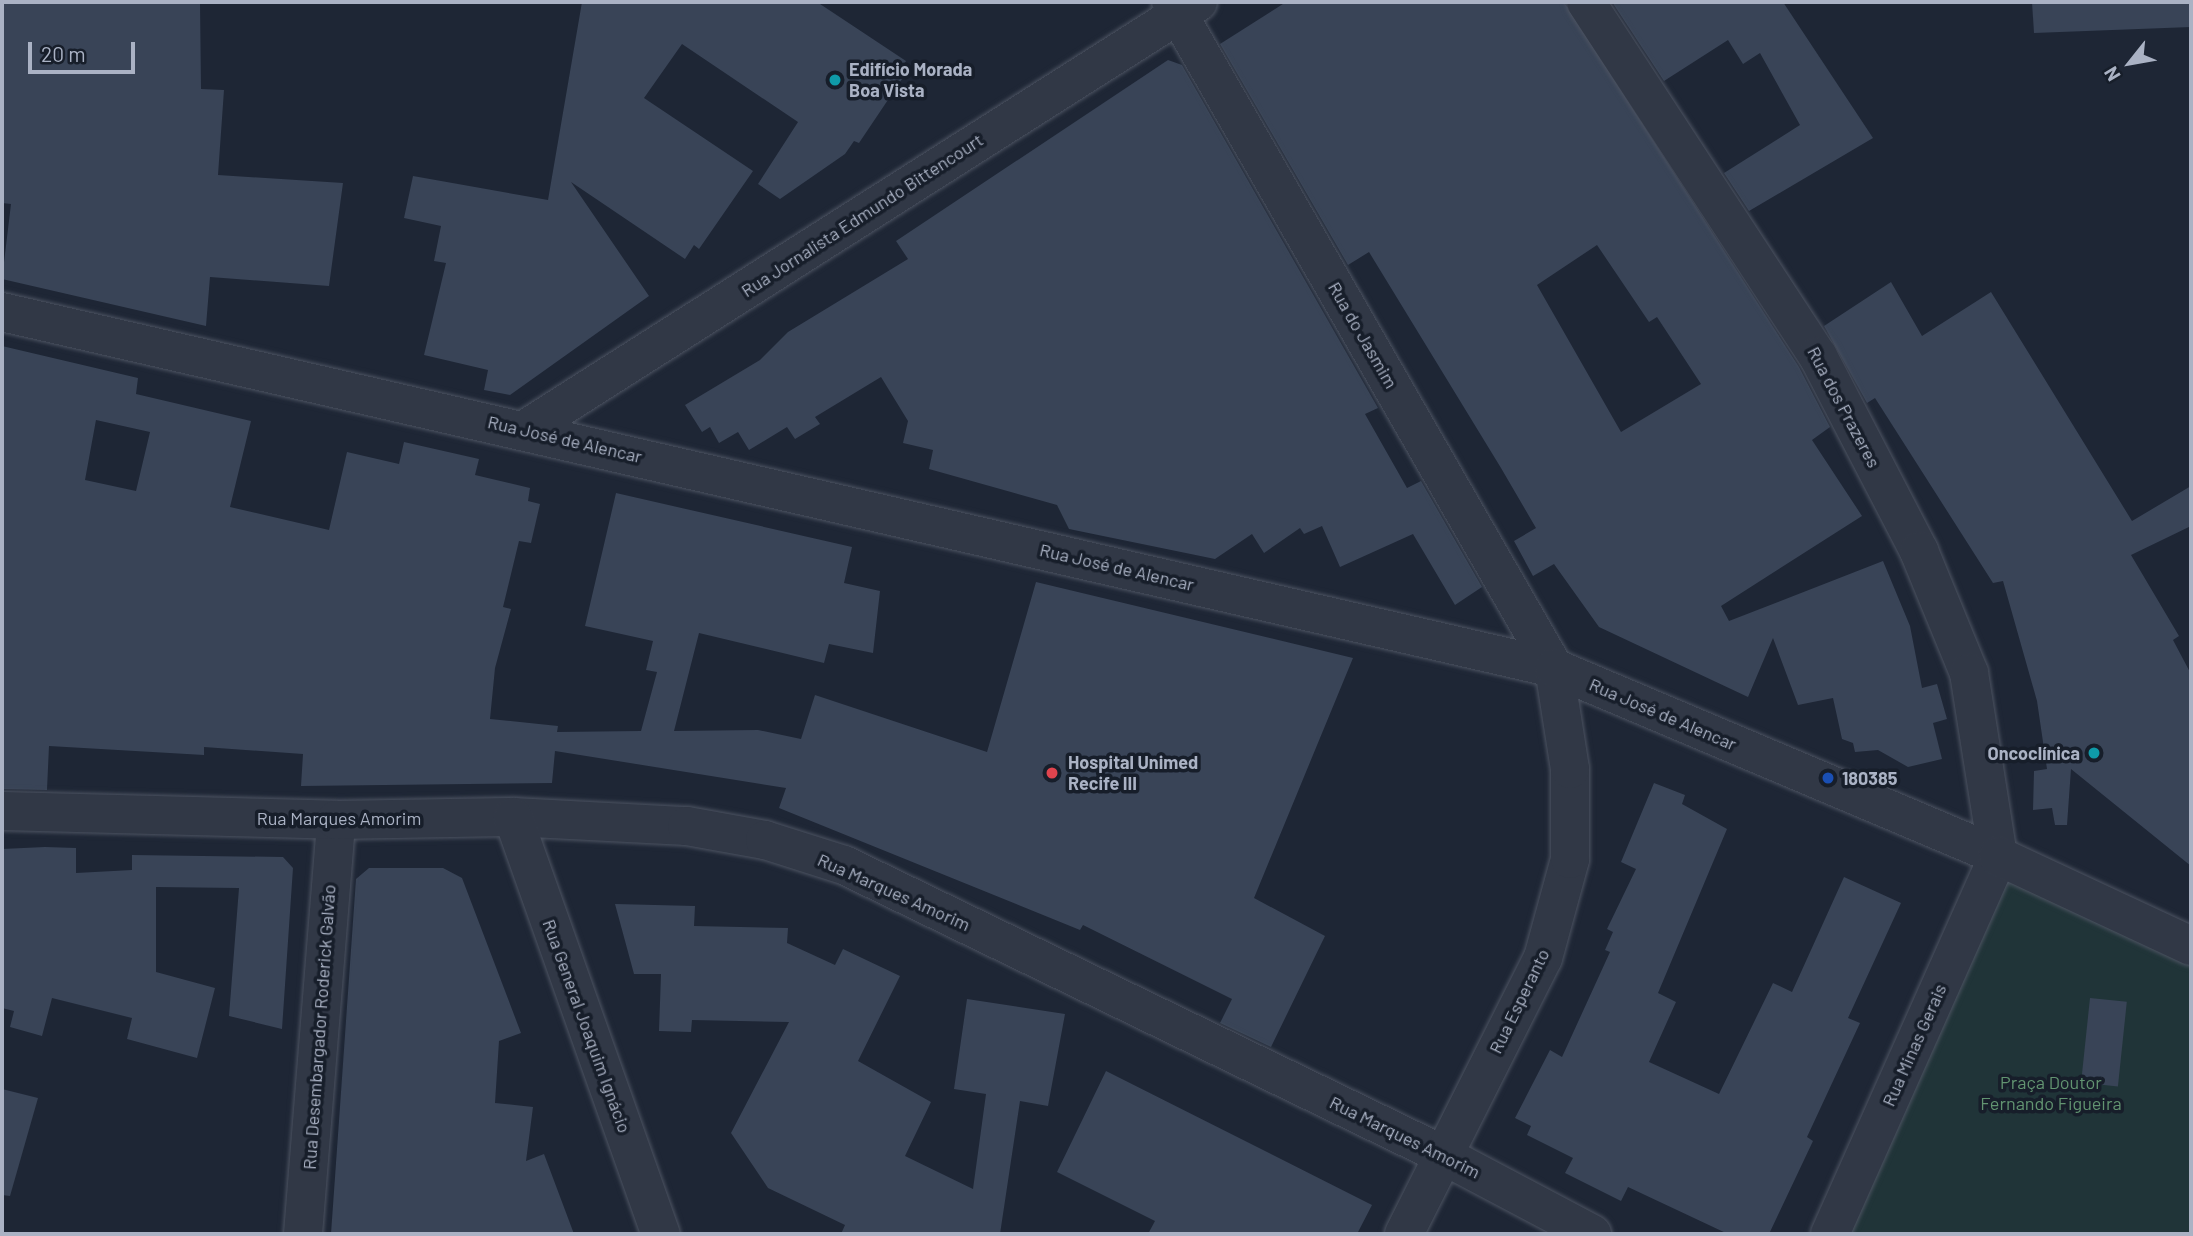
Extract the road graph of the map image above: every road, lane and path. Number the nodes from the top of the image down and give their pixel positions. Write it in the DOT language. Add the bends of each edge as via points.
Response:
graph roads {
  1 [pos="1586,2"];
  2 [pos="1183,6"];
  3 [pos="2,312"];
  4 [pos="526,429"];
  5 [pos="1554,668"];
  6 [pos="2,811"];
  7 [pos="513,817"];
  8 [pos="335,820"];
  9 [pos="1998,856"];
  10 [pos="2191,946"];
  11 [pos="1441,1154"];
  12 [pos="303,1234"];
  13 [pos="661,1234"];
  14 [pos="1404,1234"];
  15 [pos="1592,1234"];
  16 [pos="1830,1234"];
  1 -- 9 [label="street, Rua dos Prazeres" via="1818,356 1919,551 1969,673"];
  2 -- 4 [label="street, Rua Jornalista Edmundo Bittencourt"];
  2 -- 5 [label="street, Rua do Jasmim"];
  3 -- 4 [label="street, Rua José de Alencar"];
  4 -- 5 [label="street, Rua José de Alencar"];
  5 -- 9 [label="street, Rua José de Alencar"];
  5 -- 11 [label="street, Rua Esperanto" via="1570,769 1570,859 1543,958"];
  6 -- 8 [label="street, Rua Marques Amorim"];
  7 -- 8 [label="street, Rua Marques Amorim"];
  7 -- 11 [label="street, Rua Marques Amorim" via="687,826 765,840 844,865"];
  7 -- 13 [label="street, Rua General Joaquim Ignácio"];
  8 -- 12 [label="street, Rua Desembargador Roderick Galvão"];
  9 -- 10 [label="street, Rua José de Alencar"];
  9 -- 16 [label="street, Rua Minas Gerais"];
  11 -- 14 [label="street, Rua Esperanto"];
  11 -- 15 [label="street, Rua Marques Amorim"];
}
